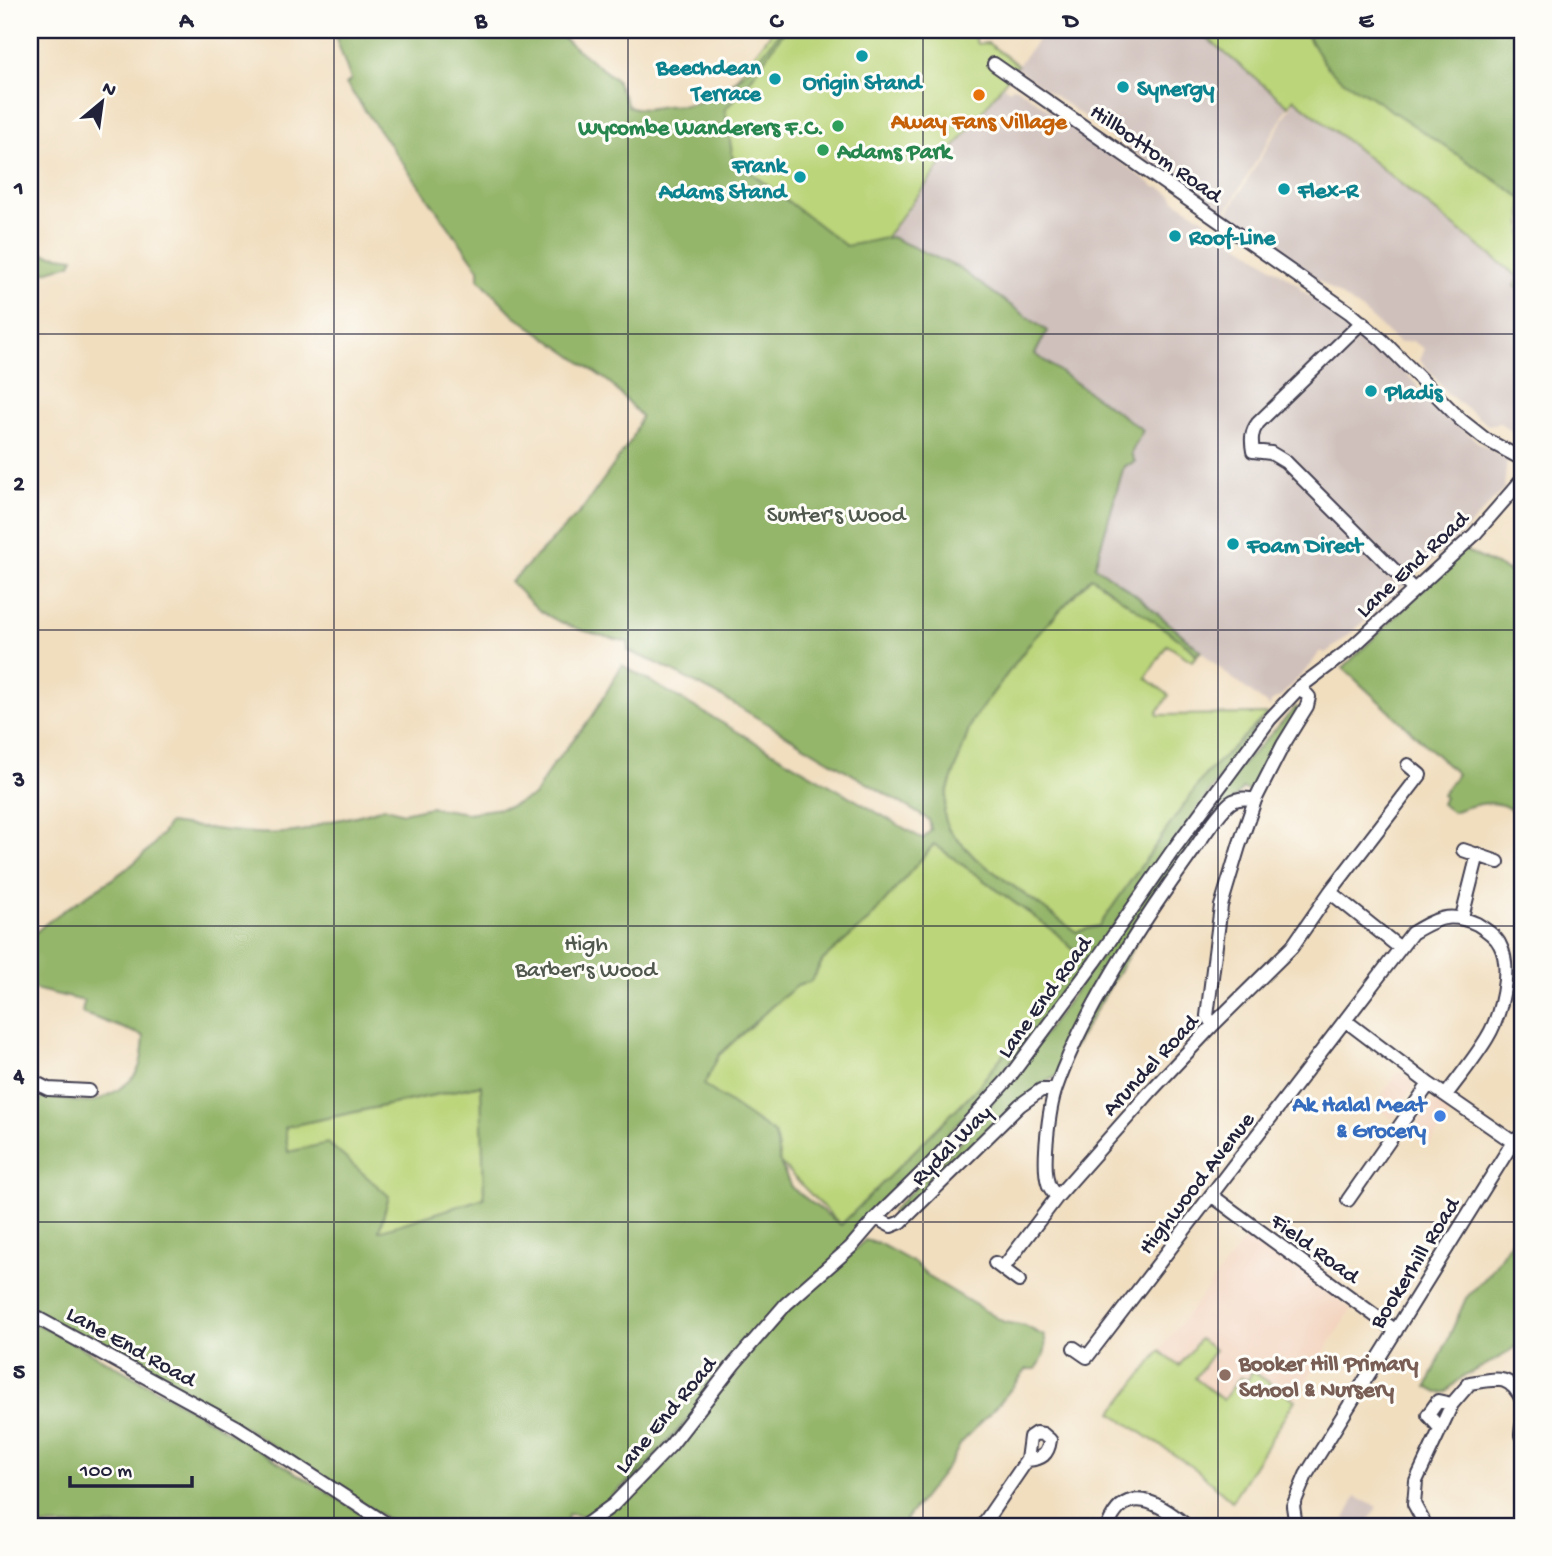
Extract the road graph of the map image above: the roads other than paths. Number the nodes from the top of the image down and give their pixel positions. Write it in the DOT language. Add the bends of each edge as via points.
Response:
graph roads {
  1 [pos="994,64"];
  2 [pos="1362,322"];
  3 [pos="1522,458"];
  4 [pos="1522,480"];
  5 [pos="1413,589"];
  6 [pos="1300,687"];
  7 [pos="1408,765"];
  8 [pos="1255,800"];
  9 [pos="1463,850"];
  10 [pos="1478,854"];
  11 [pos="1498,862"];
  12 [pos="1330,892"];
  13 [pos="1462,917"];
  14 [pos="1400,948"];
  15 [pos="1346,1021"];
  16 [pos="1213,1025"];
  17 [pos="30,1080"];
  18 [pos="1429,1084"];
  19 [pos="1055,1090"];
  20 [pos="89,1091"];
  21 [pos="1446,1095"];
  22 [pos="1518,1139"];
  23 [pos="1211,1195"];
  24 [pos="1056,1197"];
  25 [pos="1348,1200"];
  26 [pos="876,1219"];
  27 [pos="1018,1281"];
  28 [pos="30,1314"];
  29 [pos="1396,1331"];
  30 [pos="1074,1348"];
  31 [pos="1522,1400"];
  32 [pos="1522,1426"];
  33 [pos="1521,1435"];
  34 [pos="1027,1460"];
  35 [pos="1184,1522"];
  36 [pos="390,1526"];
  37 [pos="584,1526"];
  38 [pos="982,1526"];
  39 [pos="1108,1526"];
  40 [pos="1296,1526"];
  41 [pos="1426,1526"];
  1 -- 2 [label="street, Hillbottom Road"];
  2 -- 3 [label="street, Hillbottom Road" via="1461,420"];
  2 -- 5 [label="street" via="1258,423 1251,440 1253,451 1271,453 1286,462"];
  4 -- 5 [label="street, Lane End Road" via="1474,535"];
  5 -- 6 [label="street, Lane End Road" via="1342,656"];
  6 -- 8 [label="street" via="1309,696 1307,706"];
  6 -- 26 [label="street, Lane End Road" via="1270,719 1008,1079"];
  7 -- 12 [label="street, Arundel Road" via="1420,775"];
  8 -- 16 [label="street" via="1221,906 1209,980 1207,1016"];
  8 -- 19 [label="street" via="1247,797 1231,802 1160,898 1080,1033"];
  9 -- 10 [label="street"];
  10 -- 11 [label="street"];
  10 -- 13 [label="street"];
  12 -- 14 [label="street"];
  12 -- 16 [label="street, Arundel Road" via="1292,947"];
  13 -- 14 [label="street, Highwood Avenue" via="1436,919 1412,933"];
  13 -- 21 [label="street" via="1486,929 1501,946 1506,976 1488,1037"];
  14 -- 15 [label="street, Highwood Avenue"];
  15 -- 18 [label="street"];
  15 -- 23 [label="street, Highwood Avenue"];
  16 -- 24 [label="street, Arundel Road"];
  17 -- 20 [label="street" via="48,1089"];
  18 -- 21 [label="street"];
  18 -- 25 [label="street"];
  19 -- 24 [label="street" via="1047,1141 1048,1184"];
  19 -- 26 [label="street, Rydal Way" via="1041,1090 1020,1105 901,1222 891,1226"];
  21 -- 22 [label="street"];
  22 -- 29 [label="street, Bookerhill Road"];
  23 -- 29 [label="street, Field Road"];
  23 -- 30 [label="street, Highwood Avenue" via="1087,1357"];
  24 -- 27 [label="street, Arundel Road" via="999,1265"];
  26 -- 37 [label="street, Lane End Road" via="786,1304 671,1446 613,1505"];
  28 -- 36 [label="street, Lane End Road" via="237,1427"];
  29 -- 40 [label="street, Bookerhill Road" via="1306,1475 1293,1506"];
  31 -- 41 [label="street" via="1515,1386 1501,1379 1470,1383 1452,1404 1416,1482 1414,1504"];
  32 -- 33 [label="street"];
  34 -- 38 [label="street"];
  35 -- 39 [label="street" via="1161,1506 1136,1500 1117,1509"];
}
